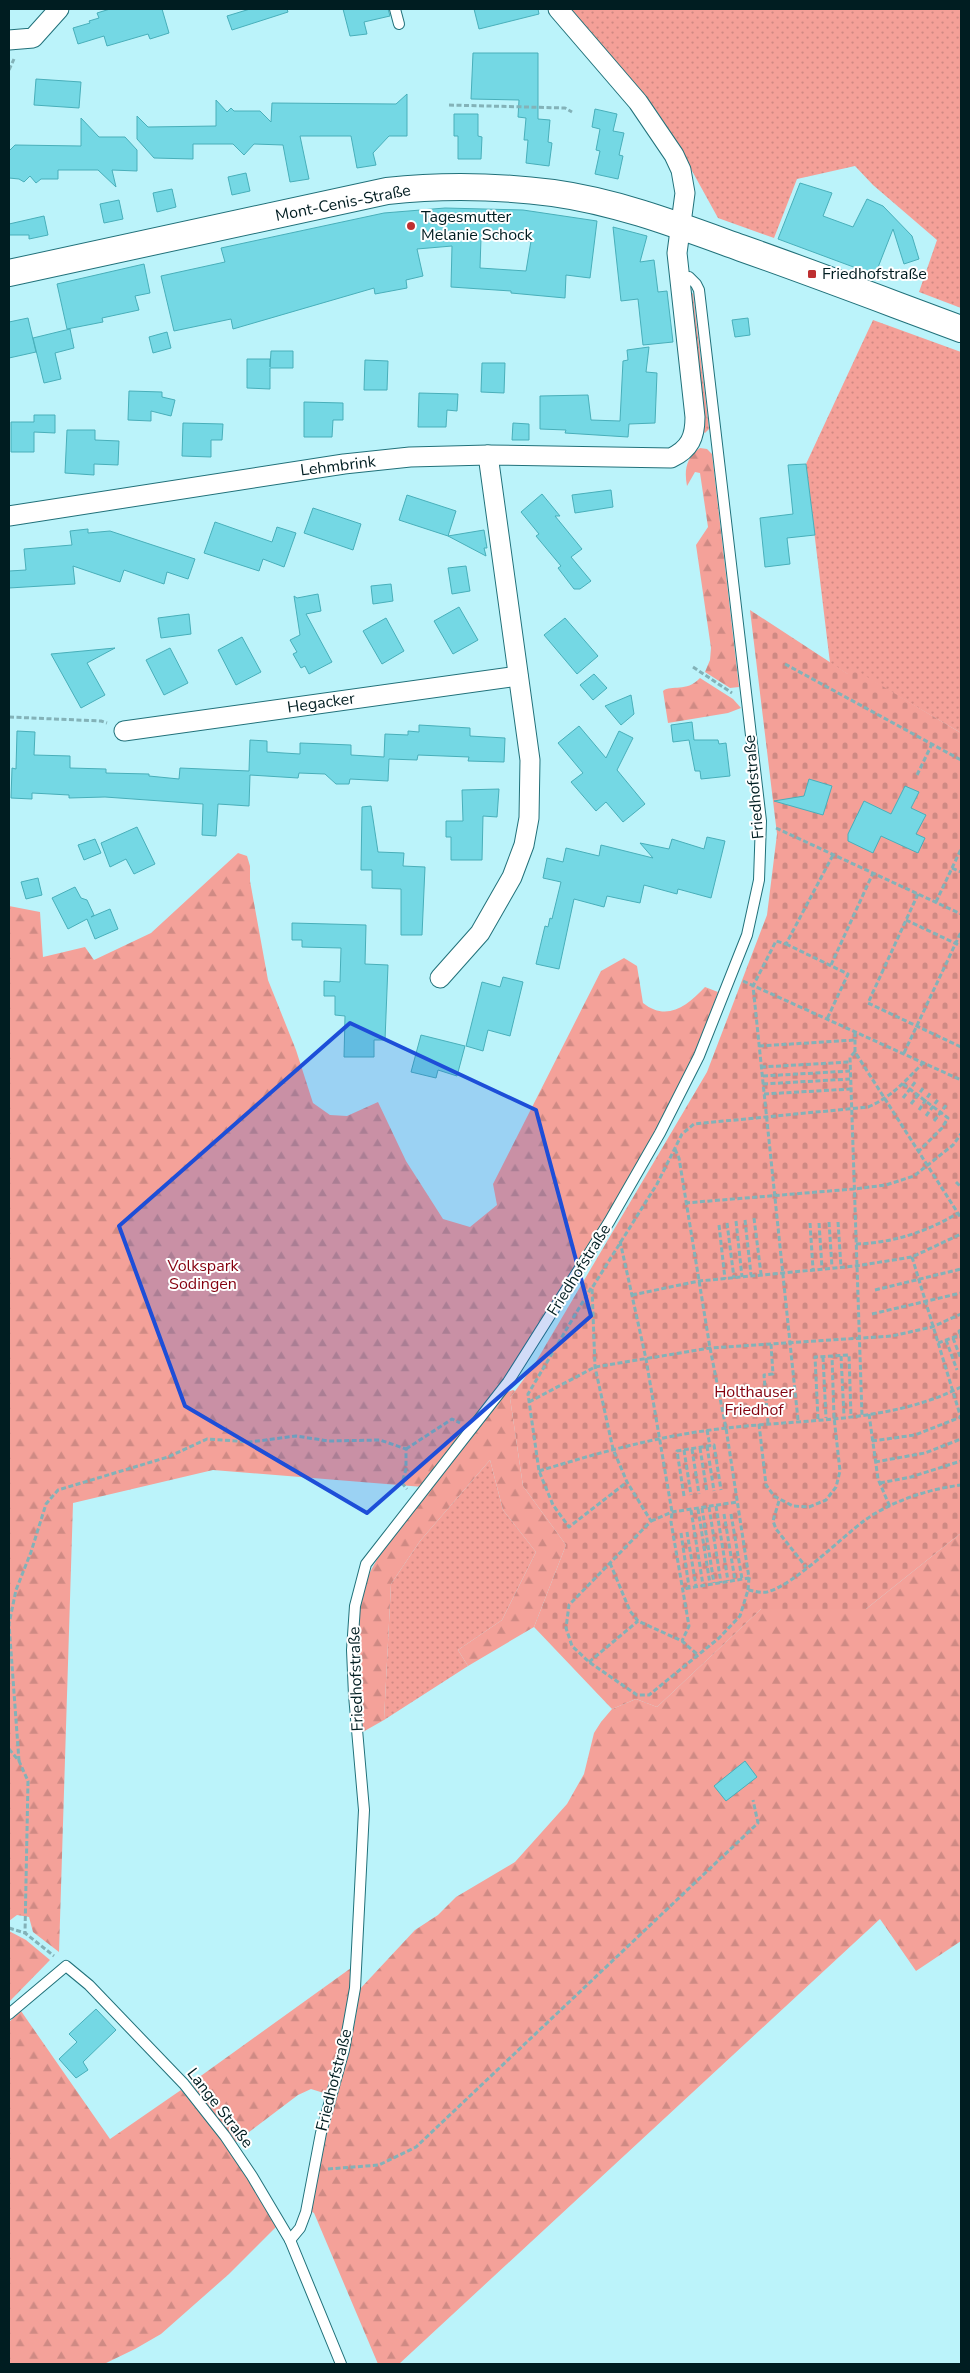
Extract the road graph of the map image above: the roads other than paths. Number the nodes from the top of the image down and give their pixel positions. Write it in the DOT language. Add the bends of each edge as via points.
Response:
graph roads {
  1 [pos="59,9"];
  2 [pos="395,9"];
  3 [pos="558,9"];
  4 [pos="399,24"];
  5 [pos="9,40"];
  6 [pos="679,225"];
  7 [pos="9,273"];
  8 [pos="679,277"];
  9 [pos="961,329"];
  10 [pos="488,455"];
  11 [pos="9,516"];
  12 [pos="518,676"];
  13 [pos="124,731"];
  14 [pos="440,978"];
  15 [pos="9,2014"];
  16 [pos="290,2240"];
  17 [pos="341,2364"];
  1 -- 5 [label="street" via="33,38"];
  2 -- 4 [label="lane"];
  3 -- 6 [label="street" via="638,102 674,155 684,187"];
  6 -- 7 [label="main road, Mont-Cenis-Straße" via="615,206 554,194 487,187 411,189 387,191"];
  6 -- 8 [label="street"];
  6 -- 9 [label="main road, Mont-Cenis-Straße"];
  8 -- 10 [label="street, Lehmbrink" via="695,428 688,447 671,458"];
  8 -- 16 [label="lane, Friedhofstraße" via="689,277 699,290 761,822 759,880 747,935 699,1056 660,1134 508,1382 366,1564 355,1606 352,1650 364,1810 355,1988 344,2050 320,2133 306,2212 300,2228"];
  10 -- 11 [label="street, Lehmbrink" via="410,457 344,464"];
  10 -- 12 [label="street"];
  12 -- 13 [label="street, Hegacker"];
  12 -- 14 [label="street" via="530,760 531,794 524,846 512,877 480,933"];
  15 -- 16 [label="lane, Lange Straße" via="66,1966 89,1985 184,2084 225,2136"];
  16 -- 17 [label="lane, Lange Straße"];
}
